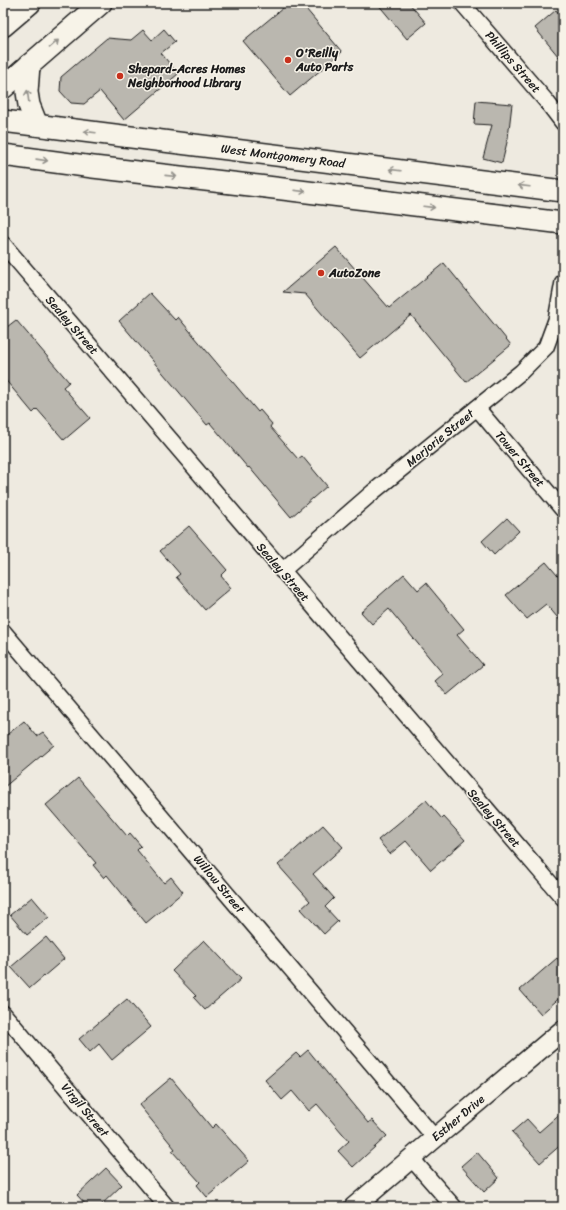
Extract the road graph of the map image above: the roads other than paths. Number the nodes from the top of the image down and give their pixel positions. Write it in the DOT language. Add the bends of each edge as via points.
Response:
graph roads {
  1 [pos="30,3"];
  2 [pos="462,3"];
  3 [pos="93,6"];
  4 [pos="3,26"];
  5 [pos="29,65"];
  6 [pos="3,88"];
  7 [pos="3,121"];
  8 [pos="563,123"];
  9 [pos="37,125"];
  10 [pos="266,154"];
  11 [pos="3,155"];
  12 [pos="258,186"];
  13 [pos="563,191"];
  14 [pos="563,223"];
  15 [pos="3,244"];
  16 [pos="563,282"];
  17 [pos="477,408"];
  18 [pos="563,510"];
  19 [pos="282,571"];
  20 [pos="3,631"];
  21 [pos="563,898"];
  22 [pos="3,1013"];
  23 [pos="563,1030"];
  24 [pos="435,1138"];
  25 [pos="411,1158"];
  26 [pos="167,1207"];
  27 [pos="354,1207"];
  28 [pos="454,1207"];
  1 -- 4 [label="main road"];
  2 -- 8 [label="street, Phillips Street"];
  5 -- 3 [label="main road, one-way"];
  5 -- 6 [label="main road"];
  9 -- 5 [label="main road, one-way" via="27,92"];
  7 -- 9 [label="main road, West Montgomery Road"];
  10 -- 9 [label="main road, West Montgomery Road, one-way"];
  10 -- 12 [label="main road"];
  13 -- 10 [label="main road, West Montgomery Road, one-way"];
  11 -- 12 [label="main road, one-way"];
  12 -- 14 [label="main road, one-way"];
  15 -- 19 [label="street, Sealey Street"];
  16 -- 17 [label="street, Marjorie Street" via="556,320 546,347 521,372"];
  17 -- 18 [label="street, Tower Street"];
  17 -- 19 [label="street, Marjorie Street" via="373,492"];
  19 -- 21 [label="street, Sealey Street"];
  20 -- 24 [label="street, Willow Street"];
  22 -- 26 [label="street, Virgil Street"];
  23 -- 24 [label="street, Esther Drive"];
  24 -- 25 [label="street, Esther Drive"];
  25 -- 27 [label="street, Esther Drive"];
  25 -- 28 [label="street"];
}
